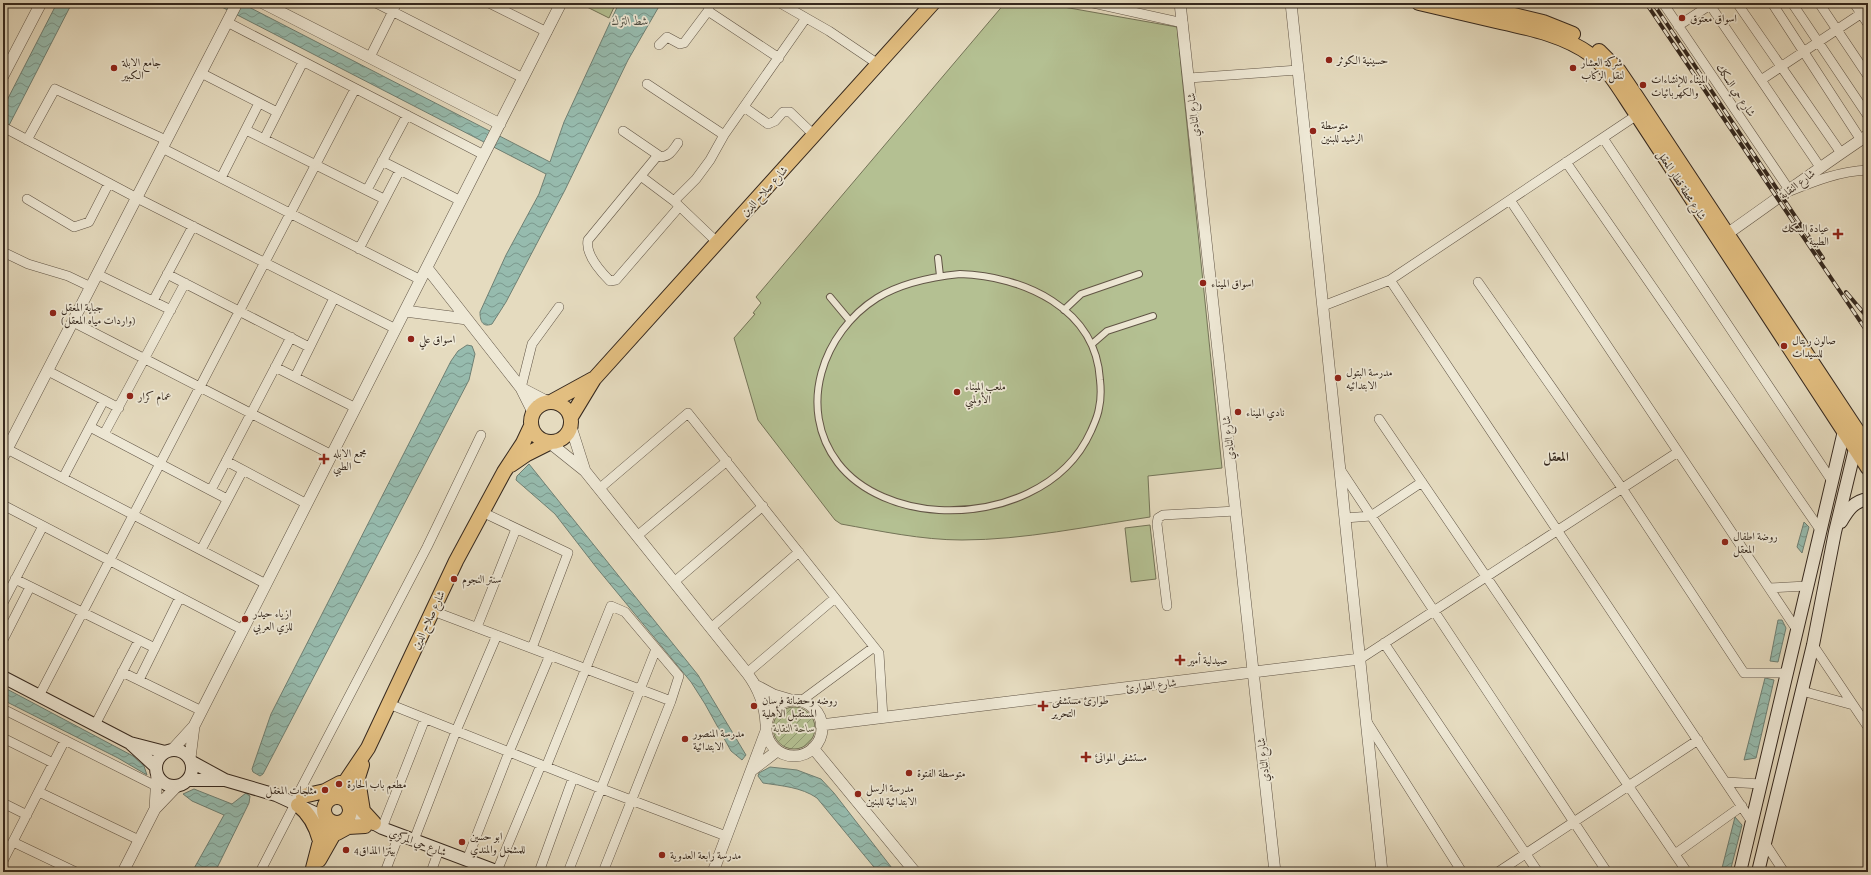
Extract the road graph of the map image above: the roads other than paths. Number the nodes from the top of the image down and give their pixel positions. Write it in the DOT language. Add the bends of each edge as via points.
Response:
graph roads {
  1 [pos="41,3"];
  2 [pos="237,3"];
  3 [pos="263,3"];
  4 [pos="376,3"];
  5 [pos="489,3"];
  6 [pos="561,3"];
  7 [pos="780,3"];
  8 [pos="933,3"];
  9 [pos="1093,3"];
  10 [pos="1180,3"];
  11 [pos="1291,3"];
  12 [pos="1419,3"];
  13 [pos="1465,3"];
  14 [pos="1663,3"];
  15 [pos="1737,3"];
  16 [pos="1772,3"];
  17 [pos="1792,3"];
  18 [pos="1819,3"];
  19 [pos="1854,3"];
  20 [pos="1712,4"];
  21 [pos="395,7"];
  22 [pos="709,7"];
  23 [pos="1864,11"];
  24 [pos="806,18"];
  25 [pos="227,22"];
  26 [pos="1183,23"];
  27 [pos="1868,24"];
  28 [pos="1678,26"];
  29 [pos="1837,30"];
  30 [pos="546,32"];
  31 [pos="1818,42"];
  32 [pos="659,45"];
  33 [pos="1804,52"];
  34 [pos="370,57"];
  35 [pos="779,58"];
  36 [pos="303,62"];
  37 [pos="878,64"];
  38 [pos="1781,67"];
  39 [pos="5,69"];
  40 [pos="1298,70"];
  41 [pos="201,73"];
  42 [pos="1868,76"];
  43 [pos="523,78"];
  44 [pos="1189,78"];
  45 [pos="1761,80"];
  46 [pos="647,84"];
  47 [pos="355,89"];
  48 [pos="259,103"];
  49 [pos="744,107"];
  50 [pos="277,112"];
  51 [pos="407,115"];
  52 [pos="1637,115"];
  53 [pos="1868,116"];
  54 [pos="500,124"];
  55 [pos="3,127"];
  56 [pos="246,130"];
  57 [pos="623,131"];
  58 [pos="724,135"];
  59 [pos="814,135"];
  60 [pos="1603,138"];
  61 [pos="1864,138"];
  62 [pos="264,139"];
  63 [pos="28,140"];
  64 [pos="678,143"];
  65 [pos="164,144"];
  66 [pos="1840,153"];
  67 [pos="484,155"];
  68 [pos="658,155"];
  69 [pos="382,161"];
  70 [pos="1566,162"];
  71 [pos="316,165"];
  72 [pos="1820,167"];
  73 [pos="400,170"];
  74 [pos="1868,170"];
  75 [pos="642,177"];
  76 [pos="221,178"];
  77 [pos="109,183"];
  78 [pos="367,190"];
  79 [pos="1790,191"];
  80 [pos="137,198"];
  81 [pos="27,199"];
  82 [pos="384,199"];
  83 [pos="1510,200"];
  84 [pos="461,201"];
  85 [pos="677,204"];
  86 [pos="290,214"];
  87 [pos="193,226"];
  88 [pos="1727,234"];
  89 [pos="717,242"];
  90 [pos="359,249"];
  91 [pos="3,252"];
  92 [pos="938,258"];
  93 [pos="265,263"];
  94 [pos="426,268"];
  95 [pos="97,274"];
  96 [pos="167,274"];
  97 [pos="1139,274"];
  98 [pos="940,276"];
  99 [pos="420,280"];
  100 [pos="1390,280"];
  101 [pos="1478,282"];
  102 [pos="185,283"];
  103 [pos="90,288"];
  104 [pos="830,297"];
  105 [pos="334,298"];
  106 [pos="153,301"];
  107 [pos="1323,306"];
  108 [pos="559,307"];
  109 [pos="171,310"];
  110 [pos="1064,310"];
  111 [pos="239,311"];
  112 [pos="405,311"];
  113 [pos="1153,316"];
  114 [pos="468,319"];
  115 [pos="850,321"];
  116 [pos="73,322"];
  117 [pos="396,330"];
  118 [pos="291,337"];
  119 [pos="1092,344"];
  120 [pos="309,347"];
  121 [pos="144,359"];
  122 [pos="275,367"];
  123 [pos="48,371"];
  124 [pos="294,377"];
  125 [pos="594,379"];
  126 [pos="200,387"];
  127 [pos="521,388"];
  128 [pos="104,400"];
  129 [pos="550,402"];
  130 [pos="119,408"];
  131 [pos="356,408"];
  132 [pos="533,412"];
  133 [pos="251,414"];
  134 [pos="1379,419"];
  135 [pos="571,422"];
  136 [pos="90,426"];
  137 [pos="531,426"];
  138 [pos="1848,427"];
  139 [pos="104,434"];
  140 [pos="481,435"];
  141 [pos="550,443"];
  142 [pos="1860,448"];
  143 [pos="1840,450"];
  144 [pos="1678,452"];
  145 [pos="5,453"];
  146 [pos="332,455"];
  147 [pos="226,461"];
  148 [pos="727,461"];
  149 [pos="160,464"];
  150 [pos="1868,468"];
  151 [pos="1340,469"];
  152 [pos="243,470"];
  153 [pos="585,471"];
  154 [pos="504,472"];
  155 [pos="62,478"];
  156 [pos="1832,481"];
  157 [pos="1422,482"];
  158 [pos="1622,488"];
  159 [pos="599,489"];
  160 [pos="211,490"];
  161 [pos="228,499"];
  162 [pos="1868,499"];
  163 [pos="307,504"];
  164 [pos="3,506"];
  165 [pos="763,506"];
  166 [pos="1236,511"];
  167 [pos="482,512"];
  168 [pos="133,515"];
  169 [pos="1371,516"];
  170 [pos="1345,518"];
  171 [pos="43,526"];
  172 [pos="516,529"];
  173 [pos="1557,531"];
  174 [pos="1820,531"];
  175 [pos="1835,532"];
  176 [pos="637,536"];
  177 [pos="201,550"];
  178 [pos="799,552"];
  179 [pos="110,560"];
  180 [pos="1486,577"];
  181 [pos="15,579"];
  182 [pos="674,582"];
  183 [pos="266,584"];
  184 [pos="1807,586"];
  185 [pos="30,587"];
  186 [pos="1769,588"];
  187 [pos="1824,592"];
  188 [pos="180,598"];
  189 [pos="835,598"];
  190 [pos="3,603"];
  191 [pos="3,606"];
  192 [pos="1167,606"];
  193 [pos="433,611"];
  194 [pos="1434,611"];
  195 [pos="82,612"];
  196 [pos="17,613"];
  197 [pos="477,627"];
  198 [pos="711,628"];
  199 [pos="243,630"];
  200 [pos="1797,630"];
  201 [pos="497,635"];
  202 [pos="3,640"];
  203 [pos="139,640"];
  204 [pos="1384,643"];
  205 [pos="1813,645"];
  206 [pos="874,647"];
  207 [pos="155,648"];
  208 [pos="532,648"];
  209 [pos="656,649"];
  210 [pos="550,655"];
  211 [pos="1360,659"];
  212 [pos="586,669"];
  213 [pos="122,672"];
  214 [pos="1253,672"];
  215 [pos="747,673"];
  216 [pos="1787,673"];
  217 [pos="3,677"];
  218 [pos="139,680"];
  219 [pos="757,686"];
  220 [pos="1784,687"];
  221 [pos="641,689"];
  222 [pos="1802,692"];
  223 [pos="39,696"];
  224 [pos="671,701"];
  225 [pos="797,701"];
  226 [pos="390,704"];
  227 [pos="1853,705"];
  228 [pos="3,709"];
  229 [pos="202,711"];
  230 [pos="425,718"];
  231 [pos="883,718"];
  232 [pos="1367,722"];
  233 [pos="822,724"];
  234 [pos="95,725"];
  235 [pos="194,726"];
  236 [pos="766,727"];
  237 [pos="1868,727"];
  238 [pos="456,731"];
  239 [pos="3,738"];
  240 [pos="65,740"];
  241 [pos="1698,740"];
  242 [pos="130,743"];
  243 [pos="814,748"];
  244 [pos="169,750"];
  245 [pos="777,750"];
  246 [pos="509,752"];
  247 [pos="191,760"];
  248 [pos="53,763"];
  249 [pos="543,766"];
  250 [pos="750,771"];
  251 [pos="156,776"];
  252 [pos="355,776"];
  253 [pos="573,778"];
  254 [pos="188,780"];
  255 [pos="225,780"];
  256 [pos="1726,782"];
  257 [pos="1761,784"];
  258 [pos="177,786"];
  259 [pos="1628,786"];
  260 [pos="1779,787"];
  261 [pos="602,789"];
  262 [pos="39,792"];
  263 [pos="335,797"];
  264 [pos="298,800"];
  265 [pos="631,800"];
  266 [pos="3,803"];
  267 [pos="1742,806"];
  268 [pos="154,809"];
  269 [pos="27,815"];
  270 [pos="346,815"];
  271 [pos="326,818"];
  272 [pos="1574,822"];
  273 [pos="1752,822"];
  274 [pos="374,826"];
  275 [pos="399,835"];
  276 [pos="726,836"];
  277 [pos="327,839"];
  278 [pos="139,840"];
  279 [pos="414,840"];
  280 [pos="13,842"];
  281 [pos="1765,843"];
  282 [pos="439,850"];
  283 [pos="1526,853"];
  284 [pos="1675,854"];
  285 [pos="467,860"];
  286 [pos="3,861"];
  287 [pos="481,869"];
  288 [pos="312,871"];
  289 [pos="76,872"];
  290 [pos="123,872"];
  291 [pos="260,872"];
  292 [pos="385,872"];
  293 [pos="431,872"];
  294 [pos="498,872"];
  295 [pos="538,872"];
  296 [pos="568,872"];
  297 [pos="603,872"];
  298 [pos="713,872"];
  299 [pos="915,872"];
  300 [pos="1275,872"];
  301 [pos="1382,872"];
  302 [pos="1462,872"];
  303 [pos="1498,872"];
  304 [pos="1538,872"];
  305 [pos="1607,872"];
  306 [pos="1687,872"];
  307 [pos="1740,872"];
  308 [pos="1758,872"];
  309 [pos="1784,872"];
  1 -- 39 [label="street"];
  2 -- 25 [label="street"];
  3 -- 34 [label="street"];
  4 -- 21 [label="street"];
  5 -- 30 [label="street"];
  6 -- 30 [label="street"];
  7 -- 24 [label="street"];
  8 -- 37 [label="main road, شارع صلاح الدين"];
  9 -- 26 [label="street"];
  10 -- 26 [label="street, شارع النادي"];
  11 -- 40 [label="street"];
  12 -- 52 [label="main road, شارع محطة قطار المعقل" via="1528,28 1576,46 1591,55 1603,68"];
  13 -- 88 [label="main road, شارع محطة قطار المعقل" via="1543,22 1572,33 1596,48 1608,59 1636,96"];
  14 -- 28 [label="street, شارع حي السكك"];
  15 -- 38 [label="street"];
  16 -- 33 [label="street"];
  17 -- 31 [label="street"];
  18 -- 29 [label="street"];
  19 -- 23 [label="street"];
  20 -- 28 [label="street"];
  20 -- 45 [label="street"];
  21 -- 34 [label="street"];
  21 -- 43 [label="street"];
  22 -- 32 [label="street" via="684,43 680,44 667,37"];
  22 -- 35 [label="street"];
  23 -- 27 [label="street"];
  23 -- 29 [label="street"];
  24 -- 35 [label="street"];
  24 -- 37 [label="street"];
  25 -- 36 [label="street"];
  25 -- 41 [label="street"];
  26 -- 44 [label="street, شارع النادي"];
  28 -- 79 [label="street, شارع حي السكك"];
  29 -- 31 [label="street"];
  29 -- 42 [label="street"];
  30 -- 43 [label="street"];
  31 -- 33 [label="street"];
  31 -- 53 [label="street"];
  33 -- 38 [label="street"];
  33 -- 61 [label="street"];
  34 -- 54 [label="street"];
  35 -- 49 [label="street"];
  36 -- 47 [label="street"];
  36 -- 50 [label="street"];
  37 -- 59 [label="main road, شارع صلاح الدين"];
  38 -- 45 [label="street"];
  38 -- 66 [label="street"];
  40 -- 44 [label="street"];
  40 -- 107 [label="street"];
  41 -- 48 [label="street"];
  41 -- 65 [label="street"];
  43 -- 54 [label="street"];
  44 -- 166 [label="street, شارع النادي"];
  45 -- 72 [label="street"];
  46 -- 58 [label="street"];
  47 -- 51 [label="street"];
  47 -- 71 [label="street"];
  48 -- 50 [label="street"];
  48 -- 56 [label="street"];
  49 -- 58 [label="street"];
  49 -- 59 [label="street" via="768,124 775,121 783,112 790,112"];
  50 -- 62 [label="street"];
  51 -- 67 [label="street"];
  51 -- 69 [label="street"];
  52 -- 60 [label="street"];
  52 -- 138 [label="main road, شارع محطة قطار المعقل"];
  54 -- 67 [label="street"];
  55 -- 63 [label="street"];
  56 -- 62 [label="street"];
  56 -- 76 [label="street"];
  57 -- 68 [label="street"];
  58 -- 85 [label="street"];
  59 -- 89 [label="main road, شارع صلاح الدين"];
  60 -- 70 [label="street"];
  60 -- 156 [label="street"];
  61 -- 66 [label="street, شارع النقابة"];
  62 -- 71 [label="street"];
  63 -- 65 [label="street" via="55,89"];
  63 -- 77 [label="street"];
  64 -- 68 [label="street" via="666,156"];
  65 -- 76 [label="street"];
  65 -- 80 [label="street"];
  66 -- 72 [label="street, شارع النقابة"];
  67 -- 84 [label="street"];
  68 -- 75 [label="street"];
  69 -- 73 [label="street"];
  69 -- 78 [label="street"];
  70 -- 83 [label="street"];
  70 -- 174 [label="street"];
  71 -- 78 [label="street"];
  71 -- 86 [label="street"];
  72 -- 79 [label="street, شارع النقابة"];
  73 -- 82 [label="street"];
  73 -- 84 [label="street"];
  74 -- 79 [label="street" via="1850,171"];
  75 -- 85 [label="street"];
  75 -- 85 [label="street" via="588,240 598,270 610,282 616,280"];
  76 -- 86 [label="street"];
  77 -- 80 [label="street"];
  77 -- 81 [label="street" via="89,222 74,227"];
  78 -- 82 [label="street"];
  79 -- 88 [label="street, شارع النقابة"];
  80 -- 87 [label="street"];
  80 -- 95 [label="street"];
  82 -- 90 [label="street"];
  83 -- 100 [label="street"];
  83 -- 144 [label="street"];
  84 -- 94 [label="street"];
  85 -- 89 [label="street"];
  86 -- 90 [label="street"];
  86 -- 93 [label="street"];
  87 -- 93 [label="street"];
  87 -- 96 [label="street"];
  88 -- 138 [label="main road, شارع محطة قطار المعقل"];
  89 -- 125 [label="main road, شارع صلاح الدين"];
  90 -- 99 [label="street"];
  91 -- 103 [label="street" via="28,264 68,276"];
  92 -- 98 [label="street"];
  93 -- 105 [label="street"];
  93 -- 111 [label="street"];
  94 -- 99 [label="street"];
  94 -- 114 [label="street"];
  95 -- 103 [label="street"];
  95 -- 106 [label="street"];
  96 -- 102 [label="street"];
  96 -- 106 [label="street"];
  97 -- 110 [label="street" via="1081,294"];
  98 -- 110 [label="street" via="978,275 999,279 1042,294"];
  98 -- 115 [label="street" via="892,290 877,298"];
  99 -- 112 [label="street"];
  100 -- 107 [label="street"];
  100 -- 173 [label="street"];
  101 -- 158 [label="street"];
  102 -- 109 [label="street"];
  102 -- 111 [label="street"];
  103 -- 116 [label="street"];
  104 -- 115 [label="street"];
  105 -- 117 [label="street"];
  105 -- 120 [label="street"];
  106 -- 109 [label="street"];
  107 -- 151 [label="street"];
  108 -- 127 [label="street" via="532,344"];
  109 -- 121 [label="street"];
  110 -- 119 [label="street"];
  111 -- 118 [label="street"];
  111 -- 126 [label="street"];
  112 -- 114 [label="street"];
  112 -- 117 [label="street"];
  113 -- 119 [label="street" via="1107,331"];
  114 -- 127 [label="street"];
  115 -- 119 [label="street" via="830,348 823,364 820,381 818,412 828,446 847,474 862,485 892,501 924,509 974,509 1002,504 1040,488 1066,467 1086,441 1099,409 1100,375"];
  116 -- 121 [label="street"];
  116 -- 123 [label="street"];
  117 -- 131 [label="street"];
  118 -- 120 [label="street"];
  118 -- 122 [label="street"];
  120 -- 124 [label="street"];
  121 -- 126 [label="street"];
  121 -- 130 [label="street"];
  122 -- 124 [label="street"];
  122 -- 133 [label="street"];
  123 -- 128 [label="street"];
  123 -- 145 [label="street"];
  124 -- 131 [label="street"];
  125 -- 129 [label="main road, شارع صلاح الدين"];
  125 -- 135 [label="main road, شارع صلاح الدين"];
  126 -- 133 [label="street"];
  126 -- 149 [label="street"];
  127 -- 129 [label="street"];
  127 -- 132 [label="street"];
  128 -- 130 [label="street"];
  128 -- 136 [label="street"];
  129 -- 132 [label="main road" via="537,407"];
  129 -- 135 [label="main road" via="563,406"];
  130 -- 139 [label="street"];
  131 -- 146 [label="street"];
  132 -- 137 [label="main road"];
  133 -- 146 [label="street"];
  133 -- 147 [label="street"];
  134 -- 157 [label="street"];
  135 -- 141 [label="main road" via="563,439"];
  135 -- 153 [label="street"];
  136 -- 139 [label="street"];
  136 -- 155 [label="street"];
  137 -- 141 [label="main road" via="538,438"];
  137 -- 154 [label="main road, شارع صلاح الدين"];
  138 -- 142 [label="main road, شارع محطة قطار المعقل"];
  138 -- 143 [label="main road"];
  139 -- 149 [label="street"];
  140 -- 264 [label="street"];
  141 -- 153 [label="street"];
  141 -- 154 [label="main road, شارع صلاح الدين" via="518,460"];
  142 -- 143 [label="main road"];
  142 -- 150 [label="main road, شارع محطة قطار المعقل"];
  142 -- 175 [label="main road"];
  143 -- 156 [label="main road"];
  144 -- 158 [label="street"];
  144 -- 186 [label="street"];
  145 -- 155 [label="street"];
  146 -- 163 [label="street"];
  147 -- 152 [label="street"];
  147 -- 160 [label="street"];
  148 -- 159 [label="street" via="688,413"];
  148 -- 165 [label="street"];
  148 -- 176 [label="street"];
  149 -- 160 [label="street"];
  149 -- 168 [label="street"];
  151 -- 169 [label="street"];
  151 -- 170 [label="street"];
  152 -- 161 [label="street"];
  152 -- 163 [label="street"];
  153 -- 159 [label="street"];
  154 -- 167 [label="main road, شارع صلاح الدين"];
  155 -- 168 [label="street"];
  156 -- 174 [label="main road"];
  157 -- 169 [label="street"];
  157 -- 180 [label="street"];
  158 -- 173 [label="street"];
  158 -- 216 [label="street" via="1744,673"];
  159 -- 176 [label="street"];
  160 -- 161 [label="street"];
  161 -- 177 [label="street"];
  162 -- 175 [label="main road" via="1852,506"];
  163 -- 183 [label="street"];
  164 -- 171 [label="street"];
  165 -- 178 [label="street"];
  165 -- 182 [label="street"];
  166 -- 192 [label="street" via="1158,518"];
  166 -- 214 [label="street, شارع النادي"];
  167 -- 172 [label="street"];
  167 -- 193 [label="main road, شارع صلاح الدين"];
  168 -- 177 [label="street"];
  168 -- 179 [label="street"];
  169 -- 170 [label="street"];
  169 -- 194 [label="street"];
  170 -- 211 [label="street"];
  171 -- 179 [label="street"];
  171 -- 181 [label="street"];
  172 -- 197 [label="street"];
  172 -- 208 [label="street" via="568,553"];
  173 -- 180 [label="street"];
  173 -- 241 [label="street"];
  174 -- 184 [label="main road"];
  175 -- 187 [label="main road"];
  176 -- 182 [label="street"];
  177 -- 183 [label="street"];
  178 -- 189 [label="street"];
  178 -- 198 [label="street"];
  179 -- 188 [label="street"];
  179 -- 195 [label="street"];
  180 -- 194 [label="street"];
  180 -- 259 [label="street"];
  181 -- 185 [label="street"];
  181 -- 190 [label="street"];
  182 -- 198 [label="street"];
  183 -- 199 [label="street"];
  184 -- 186 [label="street"];
  184 -- 187 [label="main road"];
  184 -- 200 [label="main road"];
  185 -- 195 [label="street"];
  185 -- 196 [label="street"];
  186 -- 200 [label="street"];
  187 -- 205 [label="main road"];
  188 -- 199 [label="street"];
  188 -- 207 [label="street"];
  189 -- 206 [label="street"];
  189 -- 215 [label="street"];
  191 -- 196 [label="street"];
  193 -- 197 [label="street"];
  193 -- 226 [label="main road, شارع صلاح الدين"];
  194 -- 204 [label="street"];
  194 -- 272 [label="street"];
  195 -- 203 [label="street"];
  195 -- 223 [label="street"];
  196 -- 202 [label="street"];
  197 -- 201 [label="street"];
  198 -- 215 [label="street"];
  199 -- 229 [label="street"];
  200 -- 216 [label="main road"];
  201 -- 208 [label="street"];
  201 -- 238 [label="street"];
  203 -- 207 [label="street"];
  203 -- 213 [label="street"];
  204 -- 211 [label="street"];
  204 -- 283 [label="street"];
  205 -- 222 [label="main road"];
  205 -- 227 [label="street"];
  206 -- 225 [label="street"];
  206 -- 231 [label="street" via="879,653"];
  207 -- 218 [label="street"];
  208 -- 210 [label="street"];
  209 -- 212 [label="street" via="625,612 611,606"];
  209 -- 221 [label="street"];
  209 -- 224 [label="street" via="679,676"];
  210 -- 212 [label="street"];
  210 -- 246 [label="street"];
  211 -- 214 [label="street, شارع الطوارئ"];
  211 -- 232 [label="street"];
  212 -- 221 [label="street"];
  212 -- 249 [label="street"];
  213 -- 218 [label="street"];
  213 -- 234 [label="street"];
  214 -- 231 [label="street, شارع الطوارئ"];
  214 -- 300 [label="street, شارع النادي"];
  215 -- 219 [label="street"];
  216 -- 220 [label="main road"];
  217 -- 223 [label="main road"];
  218 -- 229 [label="street"];
  219 -- 225 [label="street" via="774,695"];
  219 -- 236 [label="street" via="764,704"];
  220 -- 222 [label="main road"];
  220 -- 257 [label="main road"];
  221 -- 224 [label="street"];
  221 -- 261 [label="street"];
  222 -- 227 [label="street"];
  222 -- 260 [label="main road"];
  223 -- 234 [label="main road"];
  224 -- 265 [label="street"];
  225 -- 233 [label="street" via="815,710"];
  225 -- 236 [label="street" via="783,702 775,708 769,715"];
  226 -- 230 [label="street"];
  226 -- 252 [label="main road, شارع صلاح الدين"];
  227 -- 237 [label="street"];
  228 -- 240 [label="street"];
  229 -- 235 [label="street"];
  230 -- 238 [label="street"];
  230 -- 274 [label="street"];
  231 -- 233 [label="street, شارع الطوارئ"];
  232 -- 301 [label="street"];
  232 -- 302 [label="street"];
  233 -- 243 [label="street" via="819,741"];
  234 -- 242 [label="main road"];
  235 -- 244 [label="street"];
  235 -- 247 [label="street"];
  236 -- 245 [label="street" via="768,738"];
  236 -- 250 [label="street"];
  238 -- 246 [label="street"];
  238 -- 279 [label="street"];
  239 -- 248 [label="street"];
  240 -- 248 [label="street"];
  240 -- 251 [label="street"];
  241 -- 256 [label="street"];
  241 -- 259 [label="street"];
  242 -- 244 [label="main road"];
  242 -- 251 [label="main road"];
  243 -- 245 [label="street" via="807,753 792,756"];
  243 -- 299 [label="street"];
  244 -- 247 [label="main road" via="182,751"];
  244 -- 251 [label="main road" via="160,756"];
  245 -- 250 [label="street"];
  246 -- 249 [label="street"];
  246 -- 285 [label="street"];
  247 -- 254 [label="main road" via="192,771"];
  247 -- 255 [label="main road"];
  248 -- 262 [label="street"];
  249 -- 253 [label="street"];
  249 -- 294 [label="street"];
  250 -- 276 [label="street"];
  251 -- 258 [label="main road" via="165,784"];
  251 -- 268 [label="street"];
  252 -- 263 [label="main road, شارع صلاح الدين"];
  252 -- 264 [label="main road"];
  252 -- 270 [label="main road, شارع صلاح الدين"];
  252 -- 274 [label="main road" via="361,807"];
  253 -- 261 [label="street"];
  253 -- 295 [label="street"];
  254 -- 255 [label="main road"];
  254 -- 258 [label="main road"];
  255 -- 264 [label="main road"];
  256 -- 257 [label="street"];
  256 -- 267 [label="street"];
  257 -- 260 [label="main road"];
  257 -- 273 [label="main road"];
  258 -- 268 [label="street"];
  259 -- 272 [label="street"];
  259 -- 284 [label="street"];
  260 -- 281 [label="main road"];
  261 -- 265 [label="street"];
  261 -- 296 [label="street"];
  262 -- 269 [label="street"];
  262 -- 278 [label="street"];
  263 -- 264 [label="main road"];
  263 -- 270 [label="main road" via="342,798"];
  263 -- 271 [label="main road" via="327,800 324,807"];
  264 -- 271 [label="main road"];
  264 -- 277 [label="main road"];
  264 -- 291 [label="street"];
  265 -- 276 [label="street"];
  265 -- 297 [label="street"];
  266 -- 269 [label="street"];
  267 -- 273 [label="street"];
  267 -- 284 [label="street"];
  268 -- 278 [label="street"];
  269 -- 280 [label="street"];
  270 -- 271 [label="main road" via="332,823"];
  270 -- 274 [label="main road, شارع حي المركزي"];
  270 -- 277 [label="main road, شارع صلاح الدين"];
  271 -- 277 [label="main road, شارع صلاح الدين"];
  272 -- 283 [label="street"];
  272 -- 305 [label="street"];
  273 -- 307 [label="main road"];
  274 -- 275 [label="main road, شارع حي المركزي"];
  274 -- 277 [label="main road" via="348,828"];
  275 -- 279 [label="main road, شارع حي المركزي"];
  275 -- 292 [label="street"];
  276 -- 298 [label="street"];
  277 -- 288 [label="main road, شارع صلاح الدين"];
  278 -- 290 [label="street"];
  279 -- 282 [label="main road, شارع حي المركزي"];
  280 -- 286 [label="street"];
  280 -- 289 [label="street"];
  281 -- 308 [label="main road"];
  281 -- 309 [label="street"];
  282 -- 285 [label="main road, شارع حي المركزي"];
  282 -- 293 [label="street"];
  283 -- 303 [label="street"];
  283 -- 304 [label="street"];
  284 -- 306 [label="street"];
  285 -- 287 [label="main road, شارع حي المركزي"];
  287 -- 294 [label="main road, شارع حي المركزي"];
}
